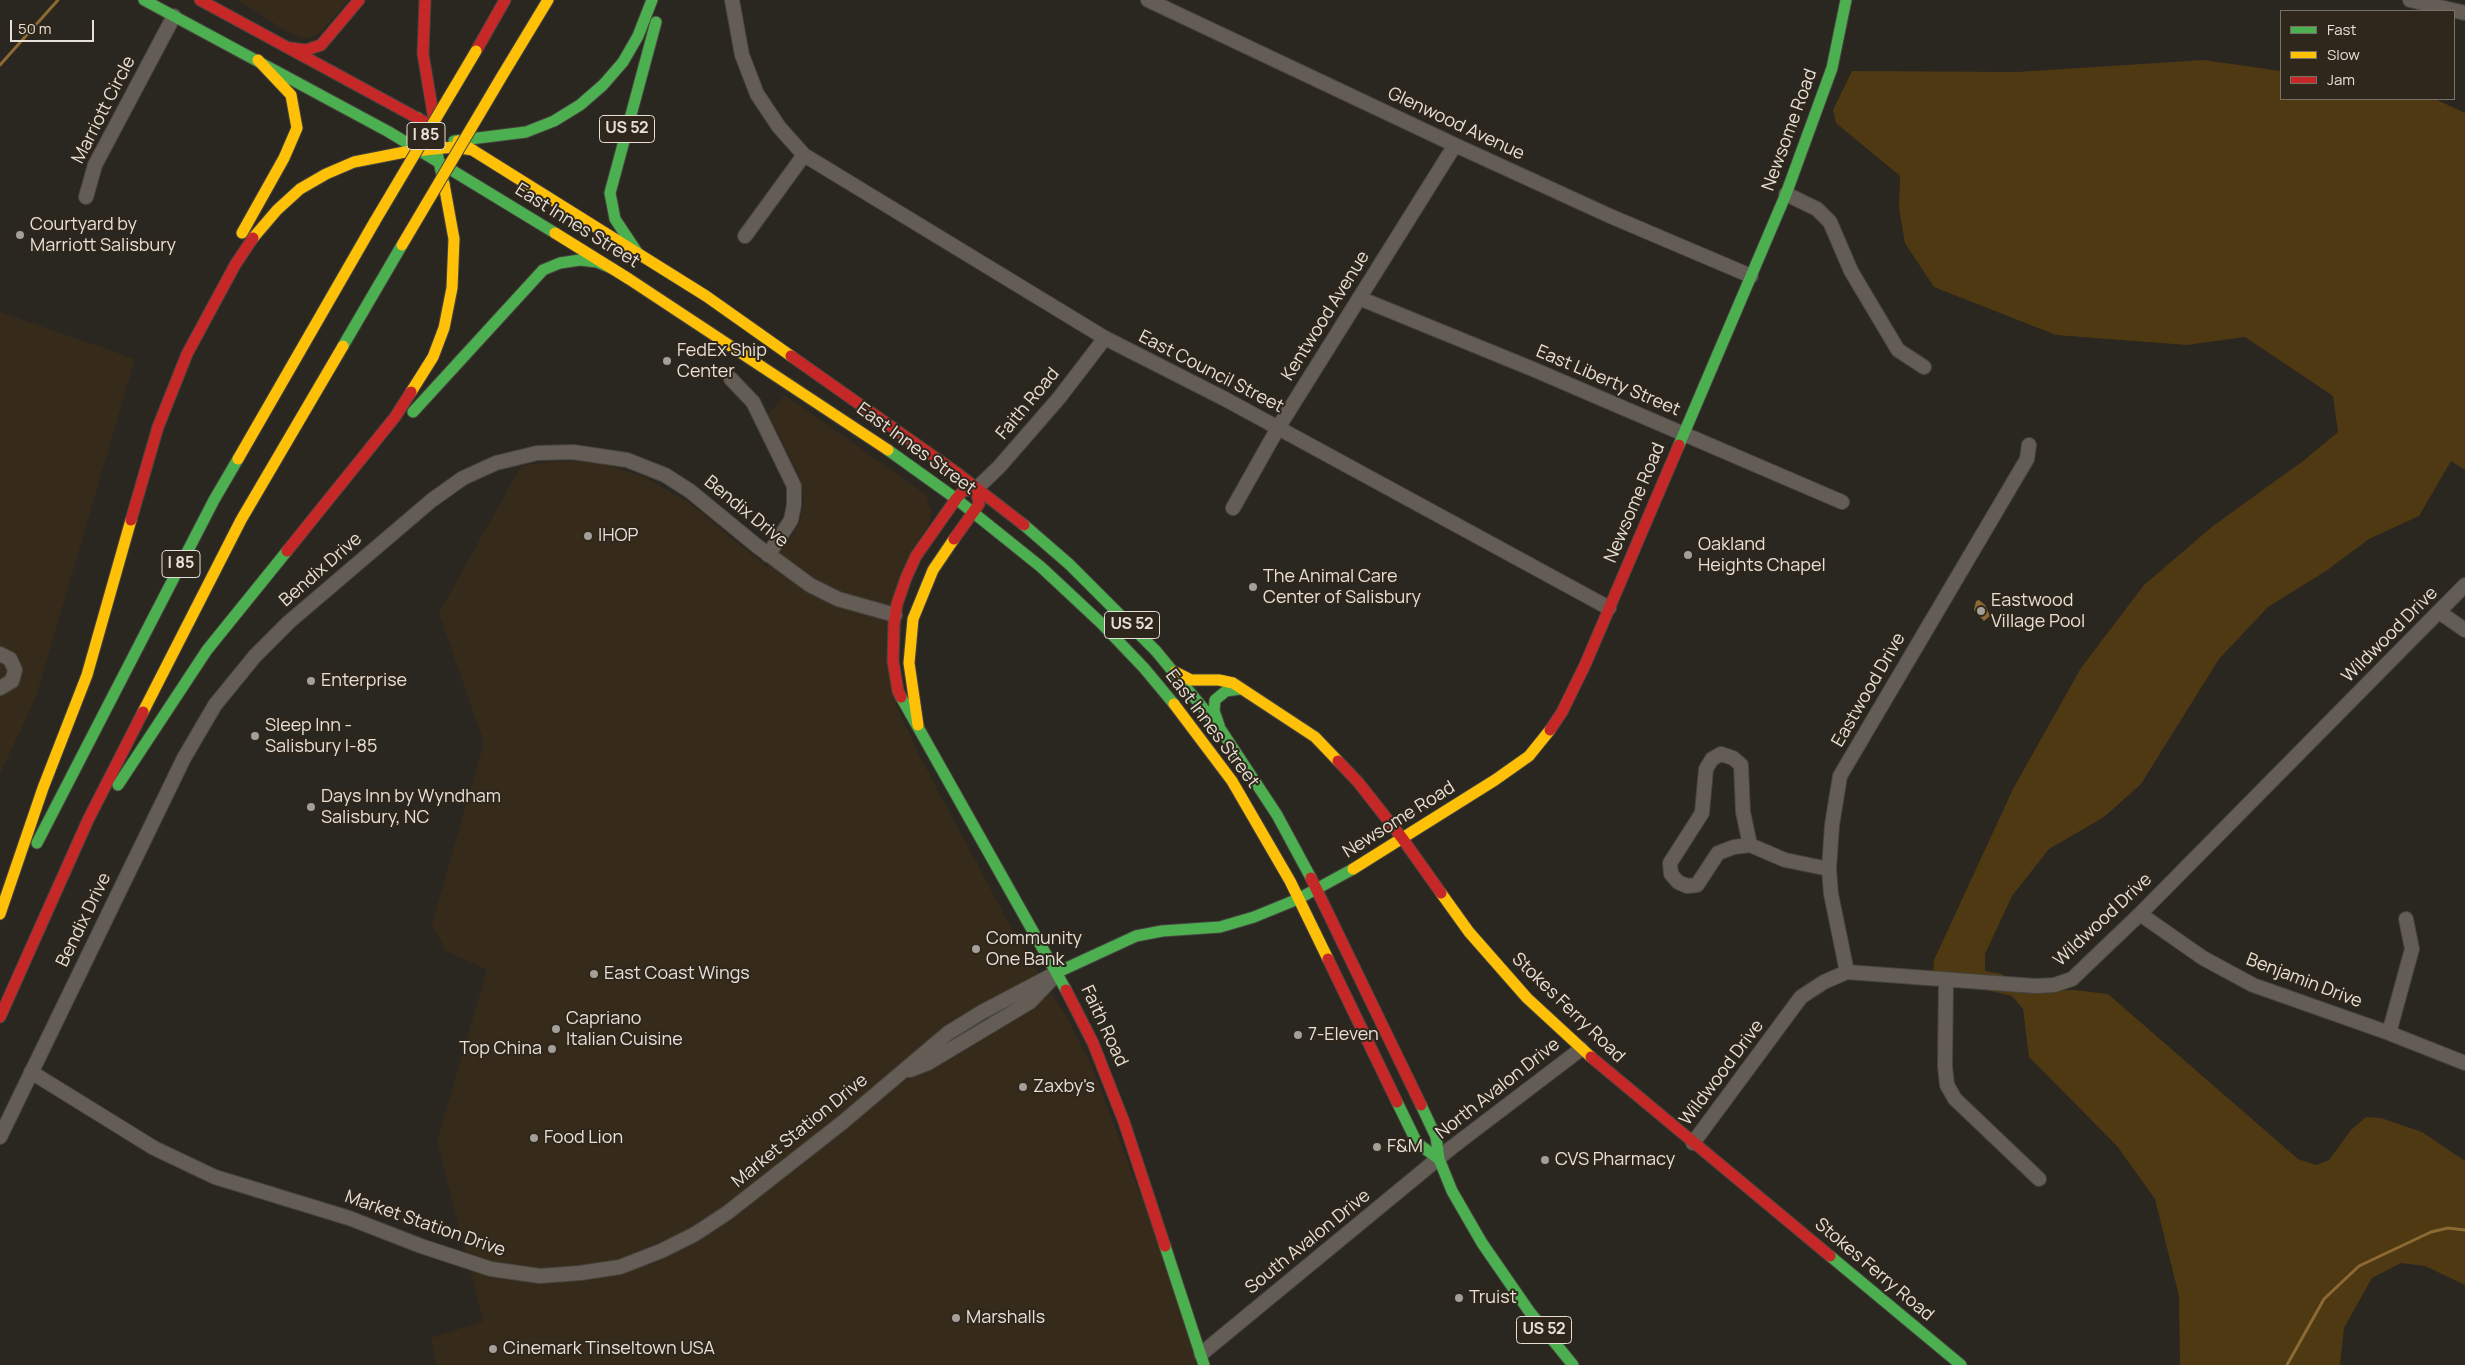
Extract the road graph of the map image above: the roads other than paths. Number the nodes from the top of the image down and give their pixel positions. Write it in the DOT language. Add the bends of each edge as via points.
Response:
graph roads {
  1 [pos="144,0"];
  2 [pos="200,0"];
  3 [pos="359,0"];
  4 [pos="425,0"];
  5 [pos="505,0"];
  6 [pos="548,0"];
  7 [pos="652,0"];
  8 [pos="662,0"];
  9 [pos="732,0"];
  10 [pos="1148,0"];
  11 [pos="1846,0"];
  12 [pos="2410,0"];
  13 [pos="2465,12"];
  14 [pos="174,16"];
  15 [pos="291,48"];
  16 [pos="258,60"];
  17 [pos="418,118"];
  18 [pos="434,127"];
  19 [pos="457,140"];
  20 [pos="404,142"];
  21 [pos="436,145"];
  22 [pos="1455,145"];
  23 [pos="419,150"];
  24 [pos="473,150"];
  25 [pos="804,155"];
  26 [pos="439,162"];
  27 [pos="452,170"];
  28 [pos="1786,194"];
  29 [pos="86,197"];
  30 [pos="745,236"];
  31 [pos="637,252"];
  32 [pos="612,268"];
  33 [pos="1751,276"];
  34 [pos="1358,298"];
  35 [pos="1104,338"];
  36 [pos="1924,367"];
  37 [pos="180,368"];
  38 [pos="731,379"];
  39 [pos="1278,428"];
  40 [pos="1685,434"];
  41 [pos="2029,448"];
  42 [pos="976,489"];
  43 [pos="956,499"];
  44 [pos="1842,502"];
  45 [pos="1233,508"];
  46 [pos="972,512"];
  47 [pos="311,521"];
  48 [pos="768,555"];
  49 [pos="2465,585"];
  50 [pos="1609,608"];
  51 [pos="2439,612"];
  52 [pos="896,615"];
  53 [pos="2465,630"];
  54 [pos="0,654"];
  55 [pos="1174,672"];
  56 [pos="0,688"];
  57 [pos="1240,689"];
  58 [pos="918,725"];
  59 [pos="1221,730"];
  60 [pos="88,820"];
  61 [pos="1402,838"];
  62 [pos="1750,845"];
  63 [pos="1828,869"];
  64 [pos="1317,890"];
  65 [pos="1298,899"];
  66 [pos="0,914"];
  67 [pos="2140,914"];
  68 [pos="2406,919"];
  69 [pos="1058,972"];
  70 [pos="1847,972"];
  71 [pos="1946,980"];
  72 [pos="0,1017"];
  73 [pos="2388,1033"];
  74 [pos="1581,1048"];
  75 [pos="2465,1063"];
  76 [pos="31,1072"];
  77 [pos="0,1137"];
  78 [pos="1693,1143"];
  79 [pos="1439,1158"];
  80 [pos="2038,1179"];
  81 [pos="1202,1360"];
  82 [pos="1573,1365"];
  83 [pos="1961,1365"];
  1 -- 14 [label="main road, East Innes Street"];
  2 -- 15 [label="main road, East Innes Street"];
  3 -- 15 [label="main road" via="321,45 306,50"];
  4 -- 18 [label="main road, US 52" via="423,54"];
  5 -- 66 [label="main road, I 85, bridge" via="214,500"];
  6 -- 60 [label="main road, I 85, bridge" via="241,520"];
  7 -- 19 [label="main road" via="638,36 623,62 604,85 580,105 526,132"];
  8 -- 31 [label="main road, US 52" via="610,192 615,219"];
  9 -- 25 [label="street, East Council Street" via="742,54 757,94 779,127"];
  10 -- 22 [label="street, Glenwood Avenue"];
  11 -- 28 [label="main road, Newsome Road" via="1828,81"];
  12 -- 13 [label="street"];
  14 -- 16 [label="main road, East Innes Street"];
  14 -- 29 [label="street, Marriott Circle" via="95,165"];
  15 -- 17 [label="main road, East Innes Street"];
  16 -- 20 [label="main road, East Innes Street"];
  16 -- 37 [label="main road" via="291,95 297,117 296,134 223,268"];
  17 -- 18 [label="main road, East Innes Street"];
  17 -- 21 [label="main road"];
  18 -- 19 [label="main road, East Innes Street"];
  18 -- 21 [label="main road, US 52"];
  19 -- 21 [label="main road"];
  19 -- 24 [label="main road, East Innes Street"];
  20 -- 21 [label="main road"];
  20 -- 23 [label="main road, East Innes Street"];
  21 -- 23 [label="main road"];
  21 -- 24 [label="main road"];
  21 -- 26 [label="main road"];
  21 -- 27 [label="main road, US 52"];
  22 -- 33 [label="street, Glenwood Avenue"];
  22 -- 34 [label="street, Kentwood Avenue"];
  23 -- 26 [label="main road, East Innes Street"];
  23 -- 37 [label="main road" via="344,165 317,178 284,202 257,232 235,266"];
  24 -- 31 [label="main road, East Innes Street"];
  25 -- 30 [label="street"];
  25 -- 35 [label="street, East Council Street"];
  26 -- 27 [label="main road, East Innes Street"];
  26 -- 47 [label="main road" via="454,249 452,288 441,338 429,366 401,409"];
  27 -- 32 [label="main road, East Innes Street / US 52"];
  28 -- 33 [label="main road, Newsome Road"];
  28 -- 36 [label="street" via="1817,210 1830,222 1851,271 1898,350"];
  31 -- 42 [label="main road, East Innes Street / US 52" via="774,342"];
  32 -- 43 [label="main road, East Innes Street / US 52" via="818,401"];
  32 -- 47 [label="main road" via="580,260 543,270"];
  33 -- 40 [label="main road, Newsome Road"];
  34 -- 39 [label="street, Kentwood Avenue"];
  34 -- 40 [label="street, East Liberty Street"];
  35 -- 39 [label="street, East Council Street"];
  35 -- 42 [label="street, Faith Road" via="1059,398 1000,467"];
  37 -- 66 [label="main road" via="154,439 86,675"];
  38 -- 48 [label="street" via="752,402 794,486 791,520"];
  39 -- 45 [label="street, Kentwood Avenue"];
  39 -- 50 [label="street, East Council Street"];
  40 -- 44 [label="street, East Liberty Street"];
  40 -- 50 [label="main road, Newsome Road"];
  41 -- 63 [label="street, Eastwood Drive" via="2027,459 1840,776"];
  42 -- 43 [label="main road, Faith Road" via="963,491"];
  42 -- 46 [label="main road, Faith Road" via="980,504"];
  42 -- 55 [label="main road, East Innes Street / US 52" via="1007,510 1077,571"];
  43 -- 46 [label="main road, East Innes Street / US 52"];
  43 -- 52 [label="main road, Faith Road" via="911,565"];
  46 -- 58 [label="main road, Faith Road" via="930,575 913,619 909,662"];
  46 -- 65 [label="main road, East Innes Street / US 52" via="1072,595 1170,699 1243,798"];
  47 -- 60 [label="main road" via="219,633 133,766"];
  48 -- 52 [label="street, Bendix Drive" via="825,593"];
  48 -- 76 [label="street, Bendix Drive" via="676,481 652,468 610,456 555,451 517,457 478,470 448,488 289,622 219,699 184,758"];
  49 -- 51 [label="street, Wildwood Drive"];
  50 -- 61 [label="main road, Newsome Road" via="1569,699 1538,747 1499,777"];
  51 -- 53 [label="street"];
  51 -- 67 [label="street, Wildwood Drive"];
  52 -- 58 [label="main road, Faith Road" via="893,655 896,685 904,705"];
  54 -- 56 [label="street" via="10,659 15,670 12,681"];
  55 -- 57 [label="main road, Stokes Ferry Road" via="1191,680 1229,682"];
  55 -- 59 [label="main road, East Innes Street / US 52"];
  57 -- 59 [label="main road" via="1226,691 1215,700 1214,714"];
  57 -- 61 [label="main road, Stokes Ferry Road" via="1284,715 1319,742 1351,773"];
  58 -- 69 [label="main road, Faith Road"];
  59 -- 64 [label="main road, East Innes Street / US 52" via="1270,803"];
  60 -- 72 [label="main road, I 85"];
  61 -- 64 [label="main road, Newsome Road"];
  61 -- 74 [label="main road, Stokes Ferry Road" via="1476,941 1527,998"];
  62 -- 62 [label="street" via="1743,812 1741,764 1721,754 1712,759 1706,769 1702,813 1670,863 1671,874 1687,886 1697,885 1718,853 1734,846"];
  62 -- 63 [label="street" via="1785,860"];
  63 -- 70 [label="street, Eastwood Drive"];
  64 -- 65 [label="main road, Newsome Road"];
  64 -- 79 [label="main road, East Innes Street / US 52" via="1436,1137"];
  65 -- 69 [label="main road, Market Station Drive" via="1220,927 1136,936"];
  65 -- 79 [label="main road, East Innes Street / US 52" via="1417,1143"];
  67 -- 71 [label="street, Wildwood Drive" via="2072,979 2054,985 2035,986"];
  67 -- 73 [label="street, Benjamin Drive" via="2203,958 2253,985"];
  68 -- 73 [label="street" via="2412,949"];
  69 -- 76 [label="street, Market Station Drive" via="1030,1002 928,1063 898,1075 735,1207 695,1234 620,1267 540,1276 491,1269 350,1218 215,1177 154,1148"];
  69 -- 81 [label="main road, Faith Road" via="1106,1074"];
  70 -- 71 [label="street, Wildwood Drive"];
  70 -- 78 [label="street, Wildwood Drive" via="1824,982 1801,998"];
  71 -- 80 [label="street" via="1947,1085 1954,1099"];
  73 -- 75 [label="street, Benjamin Drive"];
  74 -- 78 [label="main road, Stokes Ferry Road"];
  74 -- 79 [label="street, North Avalon Drive"];
  76 -- 77 [label="street, Bendix Drive"];
  78 -- 83 [label="main road, Stokes Ferry Road"];
  79 -- 81 [label="street, South Avalon Drive"];
  79 -- 82 [label="main road, East Innes Street / US 52" via="1452,1191 1482,1243 1529,1311"];
}
